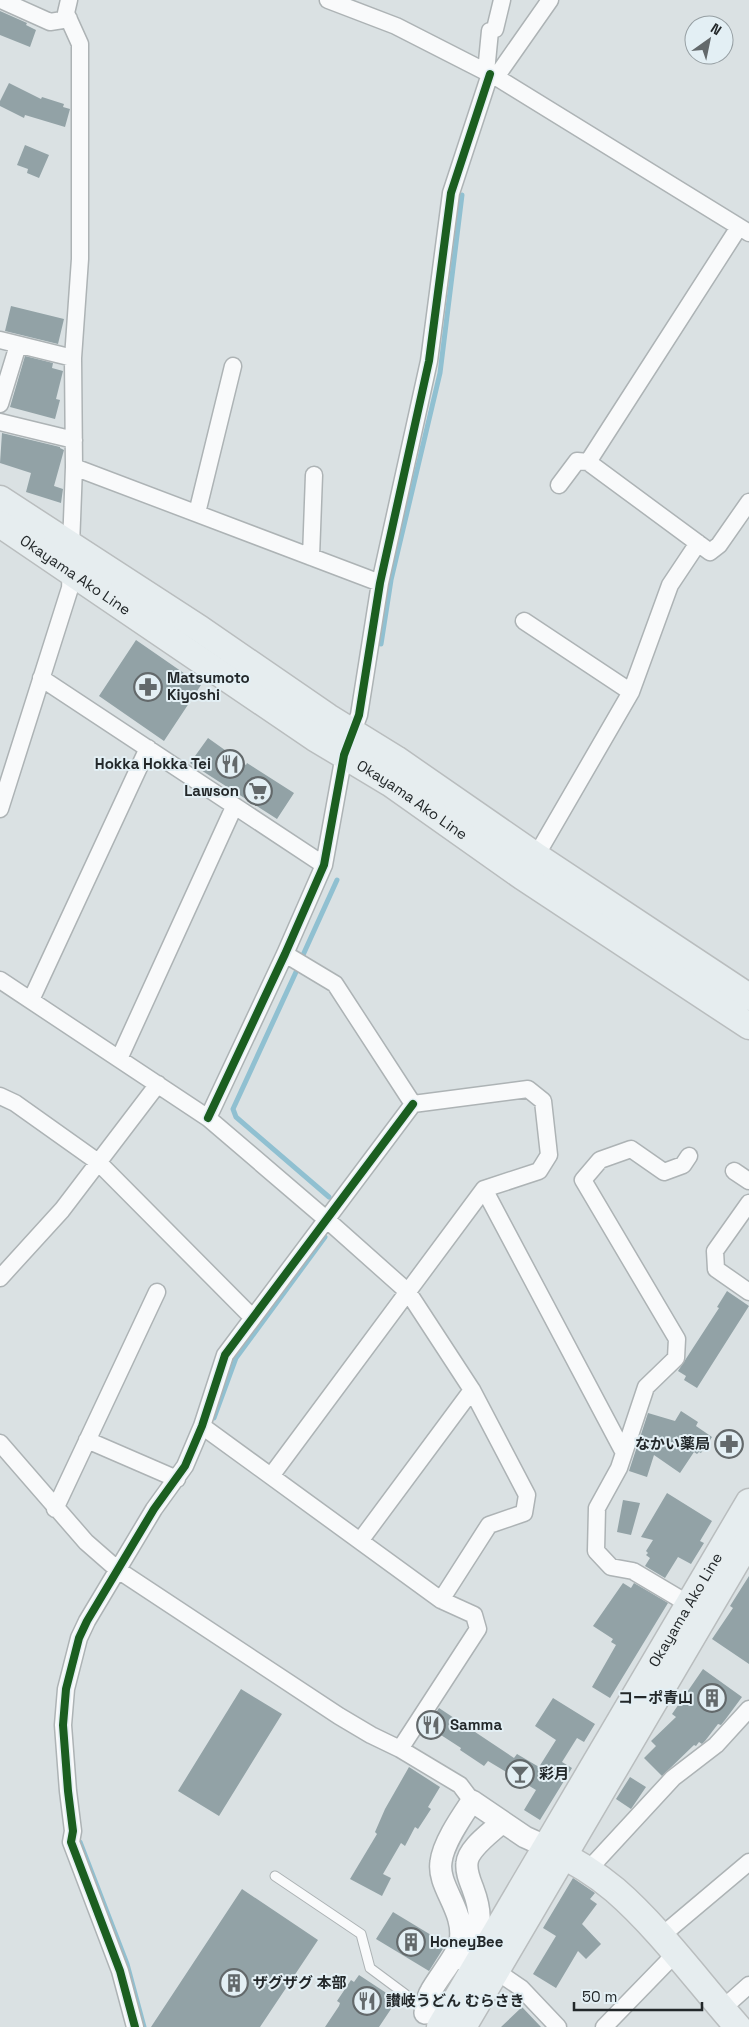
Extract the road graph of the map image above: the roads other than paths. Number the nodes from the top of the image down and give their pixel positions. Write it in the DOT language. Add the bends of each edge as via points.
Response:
graph roads {
  1 [pos="1,0"];
  2 [pos="69,0"];
  3 [pos="328,0"];
  4 [pos="502,0"];
  5 [pos="550,0"];
  6 [pos="69,20"];
  7 [pos="491,75"];
  8 [pos="744,230"];
  9 [pos="0,340"];
  10 [pos="18,344"];
  11 [pos="74,358"];
  12 [pos="233,366"];
  13 [pos="0,404"];
  14 [pos="0,422"];
  15 [pos="74,440"];
  16 [pos="588,462"];
  17 [pos="74,467"];
  18 [pos="314,475"];
  19 [pos="560,485"];
  20 [pos="0,499"];
  21 [pos="749,502"];
  22 [pos="197,513"];
  23 [pos="0,524"];
  24 [pos="698,542"];
  25 [pos="311,557"];
  26 [pos="71,558"];
  27 [pos="380,583"];
  28 [pos="524,621"];
  29 [pos="41,678"];
  30 [pos="631,692"];
  31 [pos="349,744"];
  32 [pos="148,748"];
  33 [pos="234,807"];
  34 [pos="0,809"];
  35 [pos="536,856"];
  36 [pos="324,864"];
  37 [pos="285,954"];
  38 [pos="0,980"];
  39 [pos="749,997"];
  40 [pos="31,1000"];
  41 [pos="749,1026"];
  42 [pos="119,1059"];
  43 [pos="158,1084"];
  44 [pos="0,1096"];
  45 [pos="413,1104"];
  46 [pos="208,1118"];
  47 [pos="689,1156"];
  48 [pos="98,1162"];
  49 [pos="734,1171"];
  50 [pos="749,1181"];
  51 [pos="484,1189"];
  52 [pos="749,1204"];
  53 [pos="326,1219"];
  54 [pos="0,1278"];
  55 [pos="157,1292"];
  56 [pos="408,1292"];
  57 [pos="749,1292"];
  58 [pos="252,1317"];
  59 [pos="472,1390"];
  60 [pos="202,1426"];
  61 [pos="87,1440"];
  62 [pos="0,1443"];
  63 [pos="623,1451"];
  64 [pos="271,1476"];
  65 [pos="177,1478"];
  66 [pos="749,1502"];
  67 [pos="55,1508"];
  68 [pos="749,1540"];
  69 [pos="360,1541"];
  70 [pos="118,1570"];
  71 [pos="441,1600"];
  72 [pos="697,1610"];
  73 [pos="749,1709"];
  74 [pos="400,1749"];
  75 [pos="472,1801"];
  76 [pos="502,1822"];
  77 [pos="555,1851"];
  78 [pos="749,1862"];
  79 [pos="588,1870"];
  80 [pos="275,1876"];
  81 [pos="668,1946"];
  82 [pos="496,1971"];
  83 [pos="749,1985"];
  84 [pos="730,2018"];
  85 [pos="427,2022"];
  86 [pos="135,2027"];
  87 [pos="463,2027"];
  88 [pos="558,2027"];
  89 [pos="604,2027"];
  1 -- 6 [label="street" via="50,22"];
  2 -- 6 [label="street" via="66,13"];
  3 -- 7 [label="street" via="396,26"];
  4 -- 7 [label="street" via="494,29 490,30"];
  5 -- 7 [label="street"];
  6 -- 11 [label="street" via="80,44 80,259"];
  7 -- 8 [label="street"];
  7 -- 27 [label="street" via="451,193 429,361"];
  8 -- 16 [label="street"];
  9 -- 10 [label="street"];
  10 -- 11 [label="street"];
  10 -- 13 [label="street"];
  11 -- 15 [label="street"];
  12 -- 22 [label="street"];
  14 -- 15 [label="street"];
  15 -- 17 [label="street"];
  16 -- 19 [label="street" via="576,461"];
  16 -- 24 [label="street"];
  17 -- 22 [label="street"];
  17 -- 26 [label="street"];
  18 -- 25 [label="street"];
  20 -- 26 [label="main road, Okayama Ako Line"];
  21 -- 24 [label="street" via="719,545 710,552"];
  22 -- 25 [label="street"];
  23 -- 26 [label="main road, Okayama Ako Line"];
  24 -- 30 [label="street" via="670,585"];
  25 -- 27 [label="street"];
  26 -- 29 [label="street" via="70,588"];
  26 -- 31 [label="main road, Okayama Ako Line" via="314,738"];
  27 -- 31 [label="street" via="359,715"];
  28 -- 30 [label="street"];
  29 -- 32 [label="street"];
  29 -- 34 [label="street"];
  30 -- 35 [label="street"];
  31 -- 35 [label="main road, Okayama Ako Line" via="396,759"];
  31 -- 36 [label="street"];
  31 -- 41 [label="main road, Okayama Ako Line" via="390,783"];
  32 -- 33 [label="street"];
  32 -- 40 [label="street"];
  33 -- 36 [label="street"];
  33 -- 42 [label="street"];
  35 -- 39 [label="main road, Okayama Ako Line"];
  36 -- 37 [label="street"];
  37 -- 45 [label="street" via="335,984"];
  37 -- 46 [label="street"];
  38 -- 40 [label="street"];
  40 -- 42 [label="street"];
  42 -- 43 [label="street"];
  43 -- 46 [label="street"];
  43 -- 48 [label="street"];
  44 -- 48 [label="street"];
  45 -- 51 [label="street" via="528,1089 543,1101 549,1154 539,1170"];
  45 -- 53 [label="street"];
  46 -- 53 [label="street"];
  47 -- 63 [label="street" via="683,1165 664,1172 631,1149 600,1160 583,1180 677,1339 676,1358 646,1387"];
  48 -- 54 [label="street" via="62,1210"];
  48 -- 58 [label="street"];
  49 -- 50 [label="street"];
  51 -- 56 [label="street"];
  51 -- 63 [label="street"];
  52 -- 57 [label="street" via="715,1251 716,1269"];
  53 -- 56 [label="street"];
  53 -- 58 [label="street"];
  55 -- 61 [label="street"];
  56 -- 59 [label="street"];
  56 -- 64 [label="street"];
  58 -- 60 [label="street" via="225,1355"];
  59 -- 69 [label="street"];
  59 -- 71 [label="street" via="527,1494 524,1513 489,1525"];
  60 -- 64 [label="street"];
  60 -- 65 [label="street"];
  61 -- 65 [label="street"];
  61 -- 67 [label="street"];
  62 -- 67 [label="street"];
  63 -- 72 [label="street" via="619,1468 597,1508 596,1552 611,1567 633,1571"];
  64 -- 69 [label="street"];
  65 -- 70 [label="street" via="154,1508"];
  66 -- 72 [label="main road, Okayama Ako Line"];
  67 -- 70 [label="street"];
  68 -- 72 [label="main road, Okayama Ako Line"];
  69 -- 71 [label="street"];
  70 -- 74 [label="street" via="339,1716"];
  70 -- 86 [label="street" via="79,1638 66,1690 63,1725 73,1831 71,1842 120,1971"];
  71 -- 74 [label="street" via="474,1616 478,1629"];
  72 -- 77 [label="main road, Okayama Ako Line"];
  73 -- 79 [label="street" via="716,1745 673,1778"];
  74 -- 75 [label="street" via="460,1785"];
  75 -- 76 [label="street"];
  75 -- 85 [label="street" via="440,1862 459,1916 460,1944 429,1993"];
  76 -- 77 [label="street"];
  76 -- 85 [label="street" via="477,1844 467,1862 468,1877 479,1911 479,1928"];
  77 -- 79 [label="main road"];
  77 -- 82 [label="main road, Okayama Ako Line"];
  77 -- 85 [label="main road, Okayama Ako Line"];
  78 -- 81 [label="street"];
  79 -- 81 [label="main road" via="615,1890"];
  80 -- 85 [label="lane" via="361,1934 370,1968 405,1994"];
  81 -- 84 [label="main road"];
  81 -- 89 [label="street"];
  82 -- 87 [label="main road, Okayama Ako Line"];
  82 -- 88 [label="street" via="521,1988"];
  83 -- 84 [label="street"];
}
